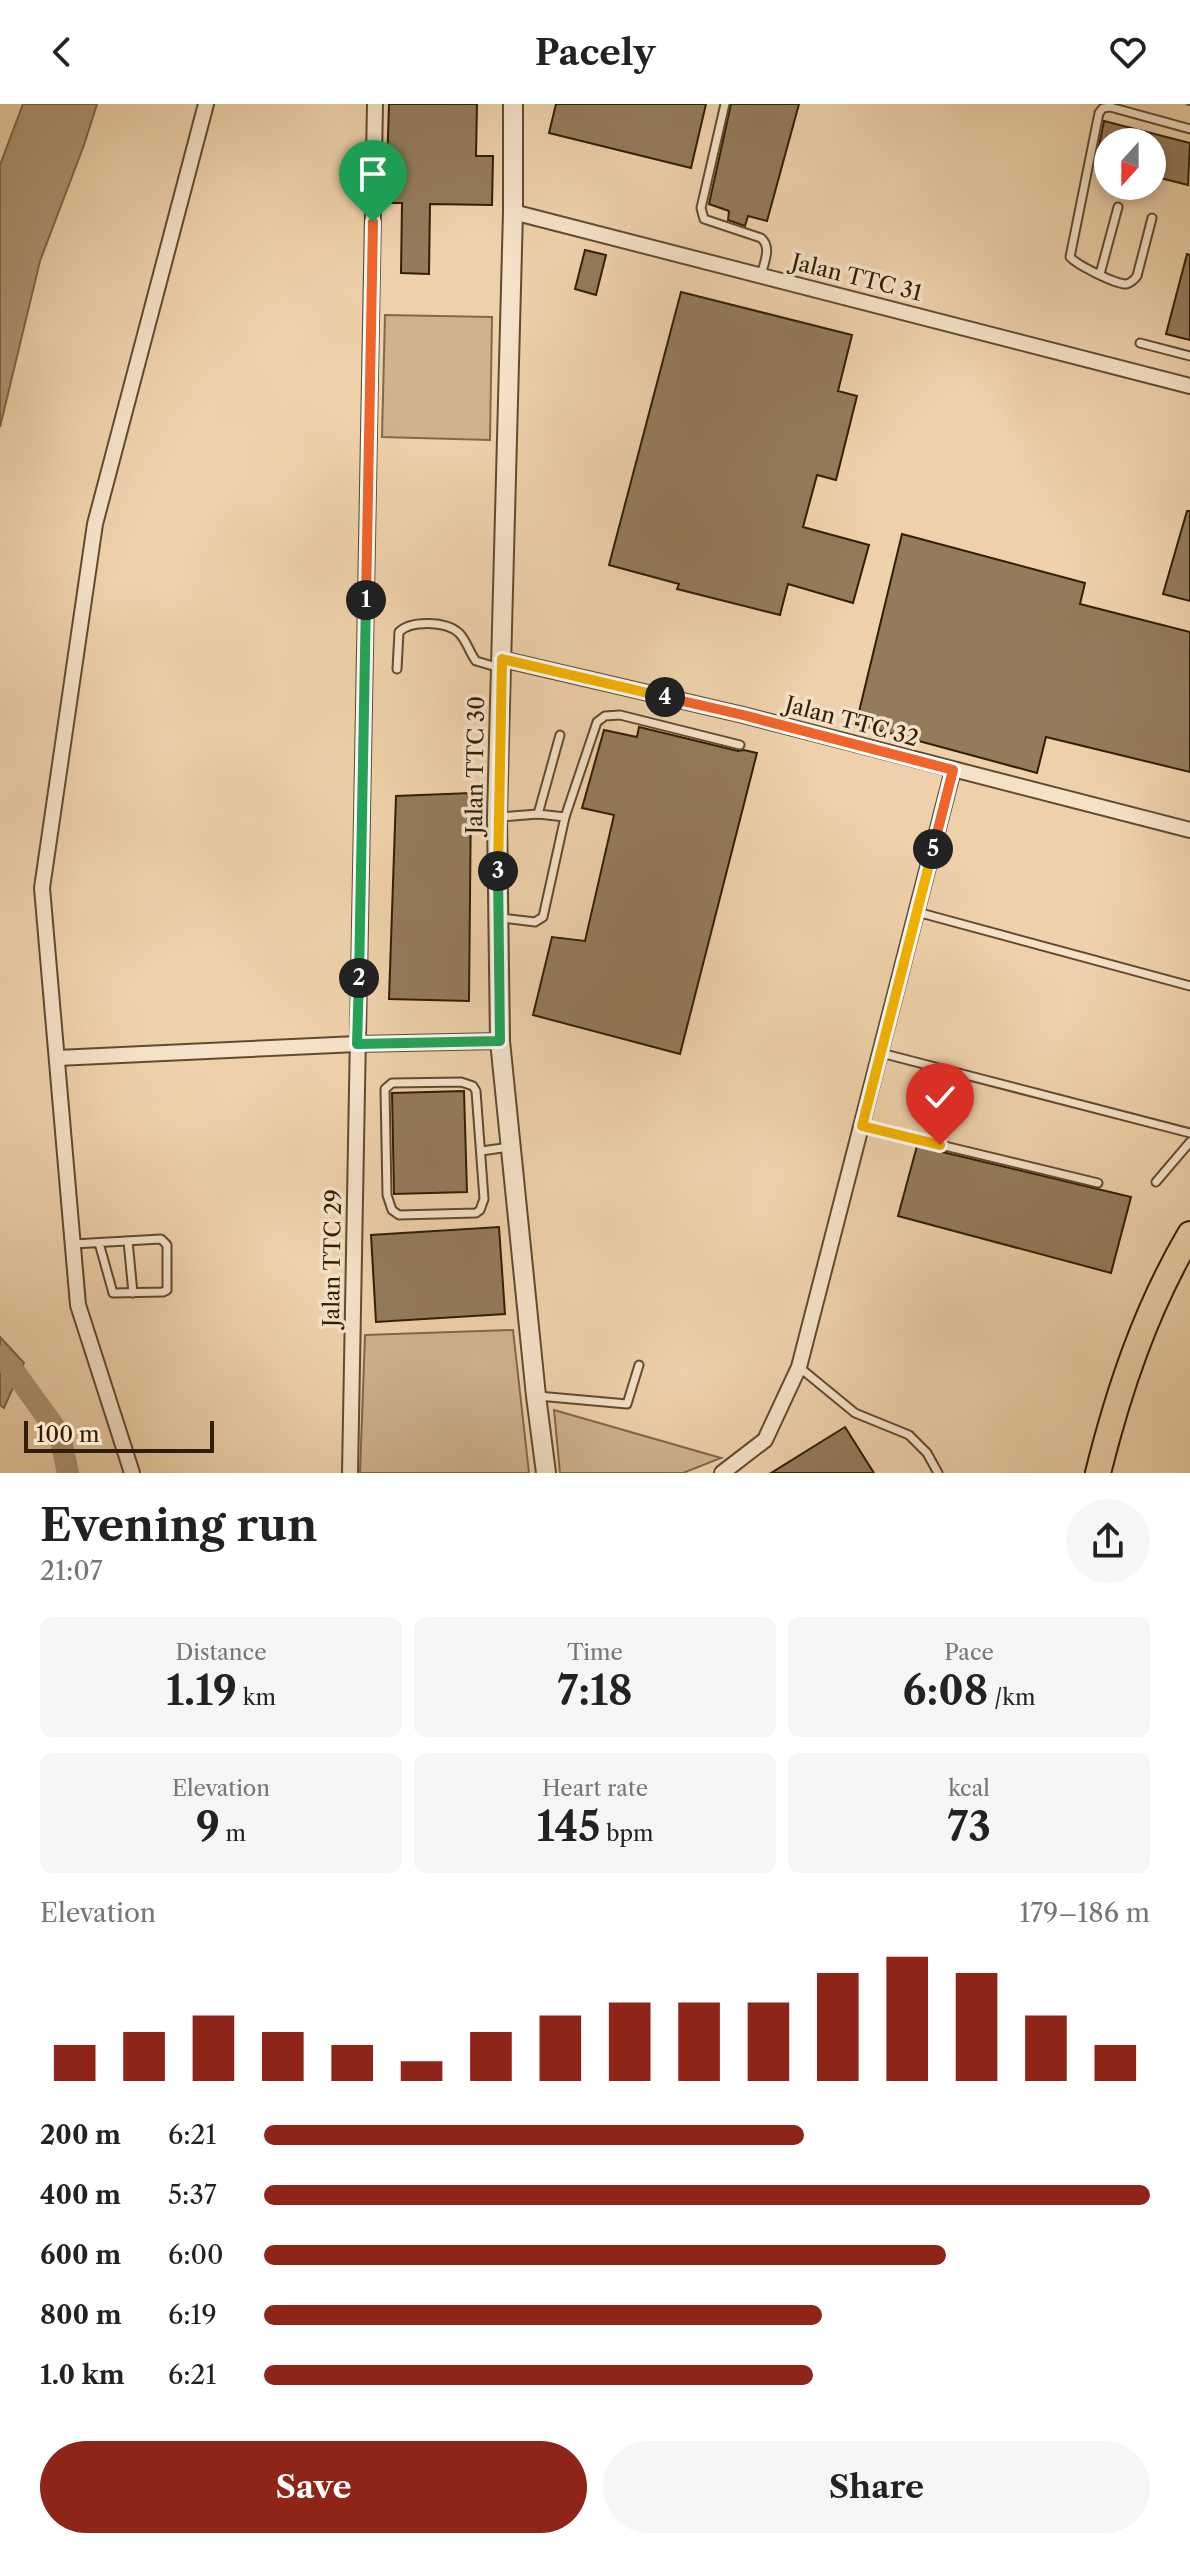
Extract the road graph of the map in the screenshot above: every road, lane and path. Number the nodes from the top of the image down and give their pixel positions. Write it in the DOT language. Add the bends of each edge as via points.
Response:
graph roads {
  1 [pos="206,104"];
  2 [pos="375,104"];
  3 [pos="513,104"];
  4 [pos="725,104"];
  5 [pos="1190,129"];
  6 [pos="1118,207"];
  7 [pos="513,212"];
  8 [pos="1152,218"];
  9 [pos="1100,274"];
  10 [pos="761,275"];
  11 [pos="1140,343"];
  12 [pos="1190,356"];
  13 [pos="1190,386"];
  14 [pos="502,664"];
  15 [pos="397,669"];
  16 [pos="560,735"];
  17 [pos="740,745"];
  18 [pos="953,770"];
  19 [pos="538,814"];
  20 [pos="497,817"];
  21 [pos="565,817"];
  22 [pos="1190,830"];
  23 [pos="917,912"];
  24 [pos="499,917"];
  25 [pos="1190,986"];
  26 [pos="500,1041"];
  27 [pos="357,1044"];
  28 [pos="881,1053"];
  29 [pos="57,1058"];
  30 [pos="862,1126"];
  31 [pos="1190,1133"];
  32 [pos="1190,1142"];
  33 [pos="511,1147"];
  34 [pos="481,1151"];
  35 [pos="1156,1182"];
  36 [pos="1098,1183"];
  37 [pos="1190,1234"];
  38 [pos="128,1241"];
  39 [pos="99,1243"];
  40 [pos="73,1244"];
  41 [pos="133,1293"];
  42 [pos="639,1365"];
  43 [pos="799,1367"];
  44 [pos="536,1396"];
  45 [pos="132,1473"];
  46 [pos="350,1473"];
  47 [pos="546,1473"];
  48 [pos="722,1473"];
  49 [pos="938,1473"];
  50 [pos="1098,1473"];
  1 -- 29 [label="street" via="95,524 42,888"];
  2 -- 27 [label="street, Jalan TTC 29"];
  3 -- 7 [label="street, Jalan TTC 30"];
  4 -- 10 [label="lane" via="702,214 766,241"];
  5 -- 9 [label="lane" via="1110,107 1099,113 1070,257"];
  6 -- 9 [label="lane"];
  7 -- 10 [label="street, Jalan TTC 31"];
  7 -- 14 [label="street, Jalan TTC 30"];
  8 -- 9 [label="lane" via="1131,283"];
  10 -- 13 [label="street, Jalan TTC 31"];
  11 -- 12 [label="lane"];
  14 -- 15 [label="lane" via="476,661 453,628 423,625 399,632"];
  14 -- 18 [label="street, Jalan TTC 32" via="743,715"];
  14 -- 20 [label="street, Jalan TTC 30"];
  16 -- 19 [label="lane"];
  17 -- 21 [label="lane" via="620,715 605,716 597,722"];
  18 -- 22 [label="street, Jalan TTC 32"];
  18 -- 23 [label="street"];
  19 -- 20 [label="lane"];
  19 -- 21 [label="lane"];
  20 -- 24 [label="street, Jalan TTC 30"];
  21 -- 24 [label="lane" via="543,917 535,922"];
  23 -- 25 [label="lane"];
  23 -- 28 [label="street"];
  24 -- 26 [label="street, Jalan TTC 30"];
  26 -- 27 [label="street"];
  26 -- 33 [label="street, Jalan TTC 30"];
  27 -- 29 [label="street"];
  27 -- 46 [label="street, Jalan TTC 29"];
  28 -- 30 [label="street"];
  28 -- 31 [label="lane"];
  29 -- 40 [label="street"];
  30 -- 36 [label="lane"];
  30 -- 43 [label="street"];
  32 -- 35 [label="lane"];
  33 -- 34 [label="lane"];
  33 -- 44 [label="street, Jalan TTC 30"];
  34 -- 34 [label="lane" via="484,1199 476,1213 404,1216 392,1210 387,1195 387,1085 473,1086"];
  37 -- 50 [label="main road" via="1142,1330"];
  38 -- 39 [label="lane"];
  38 -- 41 [label="lane"];
  38 -- 41 [label="lane" via="161,1239 167,1245 167,1290"];
  39 -- 40 [label="lane"];
  39 -- 41 [label="lane" via="112,1292"];
  40 -- 45 [label="street" via="78,1305"];
  42 -- 44 [label="lane" via="627,1404"];
  43 -- 48 [label="street" via="765,1440"];
  43 -- 49 [label="lane" via="855,1413 909,1435"];
  44 -- 47 [label="street, Jalan TTC 30"];
}
